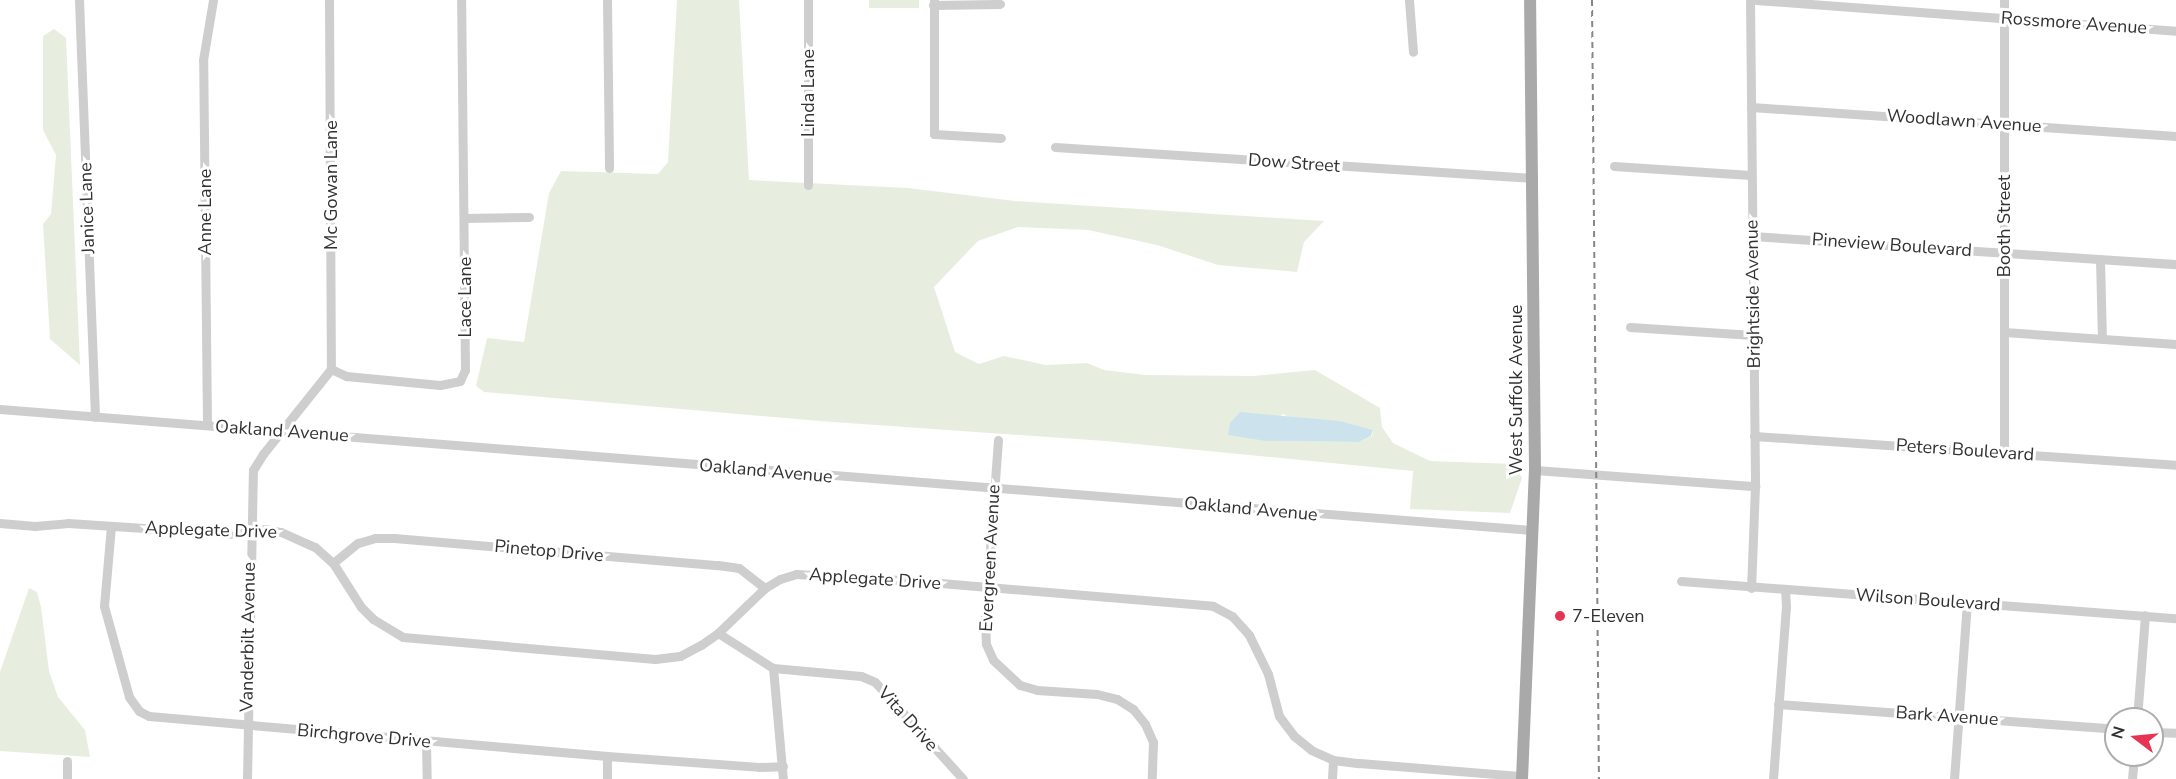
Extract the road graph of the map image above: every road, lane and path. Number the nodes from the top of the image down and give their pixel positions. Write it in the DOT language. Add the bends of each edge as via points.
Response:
graph roads {
  1 [pos="79,0"];
  2 [pos="213,0"];
  3 [pos="329,0"];
  4 [pos="461,0"];
  5 [pos="607,0"];
  6 [pos="808,0"];
  7 [pos="1409,0"];
  8 [pos="1530,0"];
  9 [pos="1750,0"];
  10 [pos="1756,0"];
  11 [pos="2004,0"];
  12 [pos="934,2"];
  13 [pos="1000,4"];
  14 [pos="2004,18"];
  15 [pos="2176,31"];
  16 [pos="1413,52"];
  17 [pos="1751,107"];
  18 [pos="2004,124"];
  19 [pos="2176,136"];
  20 [pos="1001,138"];
  21 [pos="1055,147"];
  22 [pos="1614,166"];
  23 [pos="609,168"];
  24 [pos="1751,175"];
  25 [pos="1533,178"];
  26 [pos="808,185"];
  27 [pos="529,217"];
  28 [pos="465,218"];
  29 [pos="1752,236"];
  30 [pos="2004,253"];
  31 [pos="2100,259"];
  32 [pos="2176,264"];
  33 [pos="1629,327"];
  34 [pos="2004,332"];
  35 [pos="1753,335"];
  36 [pos="2102,339"];
  37 [pos="2176,344"];
  38 [pos="331,369"];
  39 [pos="0,409"];
  40 [pos="95,417"];
  41 [pos="207,425"];
  42 [pos="281,431"];
  43 [pos="1754,435"];
  44 [pos="998,440"];
  45 [pos="2004,453"];
  46 [pos="2176,465"];
  47 [pos="1535,470"];
  48 [pos="1755,486"];
  49 [pos="994,488"];
  50 [pos="0,523"];
  51 [pos="111,526"];
  52 [pos="250,531"];
  53 [pos="1532,531"];
  54 [pos="333,563"];
  55 [pos="1681,581"];
  56 [pos="765,588"];
  57 [pos="986,588"];
  58 [pos="1751,588"];
  59 [pos="1785,590"];
  60 [pos="1967,603"];
  61 [pos="2145,615"];
  62 [pos="2176,618"];
  63 [pos="718,633"];
  64 [pos="773,668"];
  65 [pos="1778,704"];
  66 [pos="2138,707"];
  67 [pos="1958,717"];
  68 [pos="247,726"];
  69 [pos="2104,728"];
  70 [pos="426,740"];
  71 [pos="607,756"];
  72 [pos="1333,760"];
  73 [pos="67,761"];
  74 [pos="783,766"];
  75 [pos="1522,777"];
  76 [pos="67,779"];
  77 [pos="247,779"];
  78 [pos="427,779"];
  79 [pos="607,779"];
  80 [pos="783,779"];
  81 [pos="963,779"];
  82 [pos="1152,779"];
  83 [pos="1332,779"];
  84 [pos="1773,779"];
  85 [pos="1954,779"];
  1 -- 40 [label="street, Janice Lane"];
  2 -- 41 [label="street, Anne Lane" via="203,60"];
  3 -- 38 [label="street, Mc Gowan Lane"];
  4 -- 28 [label="street, Lace Lane"];
  5 -- 23 [label="street"];
  6 -- 26 [label="street, Linda Lane"];
  7 -- 16 [label="street"];
  8 -- 25 [label="main road, West Suffolk Avenue"];
  9 -- 17 [label="street, Brightside Avenue"];
  10 -- 14 [label="street, Rossmore Avenue"];
  11 -- 14 [label="street, Booth Street"];
  12 -- 13 [label="street"];
  12 -- 20 [label="street" via="934,134"];
  14 -- 15 [label="street, Rossmore Avenue"];
  14 -- 18 [label="street, Booth Street"];
  17 -- 18 [label="street, Woodlawn Avenue"];
  17 -- 24 [label="street, Brightside Avenue"];
  18 -- 19 [label="street, Woodlawn Avenue"];
  18 -- 30 [label="street, Booth Street"];
  21 -- 25 [label="street, Dow Street"];
  22 -- 24 [label="street"];
  24 -- 29 [label="street, Brightside Avenue"];
  25 -- 47 [label="main road, West Suffolk Avenue"];
  27 -- 28 [label="street"];
  28 -- 38 [label="street, Lace Lane" via="465,370 460,381 440,385 346,376"];
  29 -- 30 [label="street, Pineview Boulevard"];
  29 -- 35 [label="street, Brightside Avenue"];
  30 -- 31 [label="street, Pineview Boulevard"];
  30 -- 34 [label="street, Booth Street"];
  31 -- 32 [label="street, Pineview Boulevard"];
  31 -- 36 [label="street"];
  33 -- 35 [label="street"];
  34 -- 36 [label="street"];
  34 -- 45 [label="street, Booth Street"];
  35 -- 43 [label="street, Brightside Avenue"];
  36 -- 37 [label="street"];
  38 -- 42 [label="street"];
  39 -- 40 [label="street, Oakland Avenue"];
  40 -- 41 [label="street, Oakland Avenue"];
  41 -- 42 [label="street, Oakland Avenue"];
  42 -- 49 [label="street, Oakland Avenue"];
  42 -- 52 [label="street, Vanderbilt Avenue" via="253,470"];
  43 -- 45 [label="street, Peters Boulevard"];
  43 -- 48 [label="street, Brightside Avenue"];
  44 -- 49 [label="street, Evergreen Avenue"];
  45 -- 46 [label="street, Peters Boulevard"];
  47 -- 48 [label="street"];
  47 -- 53 [label="main road, West Suffolk Avenue"];
  48 -- 58 [label="street, Brightside Avenue"];
  49 -- 53 [label="street, Oakland Avenue"];
  49 -- 57 [label="street, Evergreen Avenue"];
  50 -- 51 [label="street, Applegate Drive"];
  51 -- 52 [label="street, Applegate Drive" via="200,533"];
  51 -- 68 [label="street, Birchgrove Drive" via="104,606 129,697 139,711 149,716"];
  52 -- 54 [label="street, Applegate Drive" via="273,530 300,539"];
  52 -- 68 [label="street, Vanderbilt Avenue"];
  53 -- 75 [label="main road, West Suffolk Avenue"];
  54 -- 56 [label="street, Pinetop Drive" via="358,543 394,538 718,565 739,568"];
  54 -- 63 [label="street, Applegate Drive" via="373,619 403,637 421,641 655,659 680,656"];
  55 -- 58 [label="street, Wilson Boulevard"];
  56 -- 57 [label="street, Applegate Drive" via="796,574"];
  56 -- 63 [label="street, Applegate Drive"];
  57 -- 72 [label="street, Applegate Drive" via="1213,606 1232,616 1249,635 1264,665 1279,716 1294,736 1311,750"];
  57 -- 82 [label="street, Evergreen Avenue" via="986,644 1005,675 1020,686 1097,694 1118,699 1133,709 1146,724 1153,742"];
  58 -- 59 [label="street, Wilson Boulevard"];
  59 -- 60 [label="street, Wilson Boulevard"];
  59 -- 65 [label="street"];
  60 -- 61 [label="street, Wilson Boulevard"];
  60 -- 67 [label="street"];
  61 -- 62 [label="street, Wilson Boulevard"];
  61 -- 66 [label="street"];
  63 -- 64 [label="street"];
  64 -- 74 [label="street"];
  64 -- 81 [label="street, Vita Drive" via="861,676 875,682"];
  65 -- 67 [label="street, Bark Avenue"];
  65 -- 84 [label="street"];
  67 -- 69 [label="street, Bark Avenue"];
  67 -- 85 [label="street"];
  68 -- 70 [label="street, Birchgrove Drive"];
  68 -- 77 [label="street, Vanderbilt Avenue"];
  70 -- 71 [label="street, Birchgrove Drive"];
  70 -- 78 [label="street"];
  71 -- 74 [label="street, Birchgrove Drive"];
  71 -- 79 [label="street"];
  72 -- 75 [label="street, Applegate Drive"];
  72 -- 83 [label="street"];
  73 -- 76 [label="street"];
  74 -- 80 [label="street"];
}
